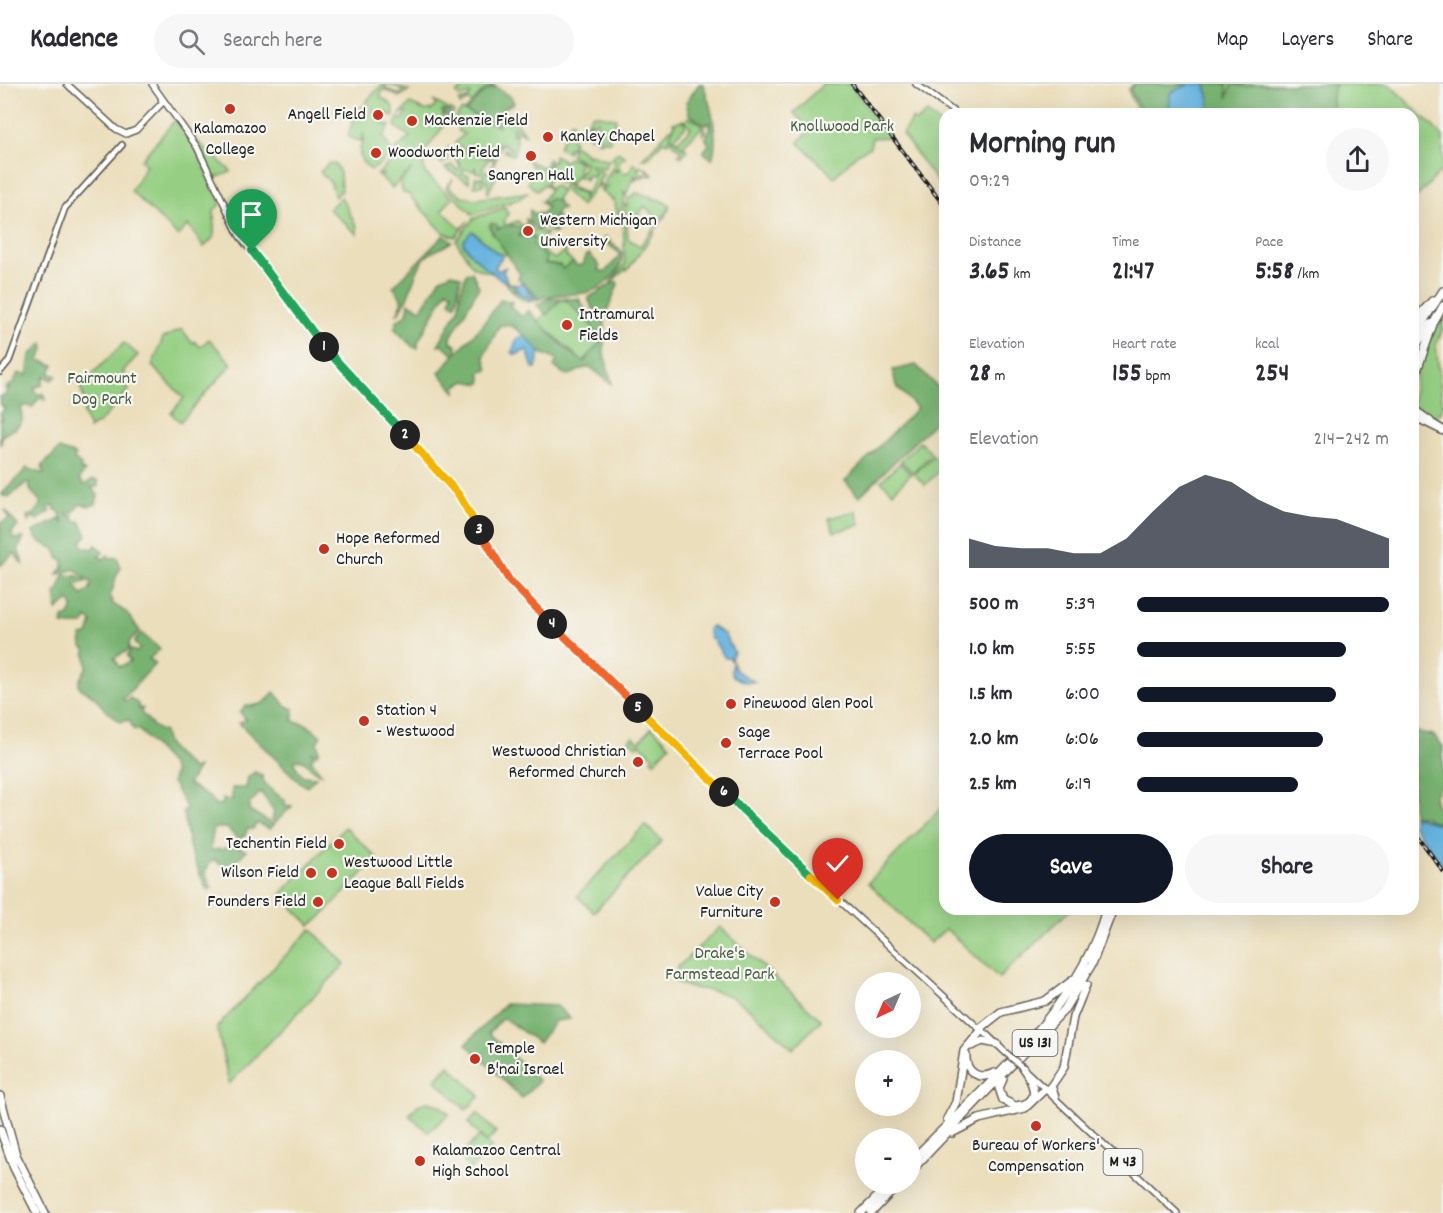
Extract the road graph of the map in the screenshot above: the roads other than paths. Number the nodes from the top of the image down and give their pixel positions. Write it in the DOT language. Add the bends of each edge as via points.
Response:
graph roads {
  1 [pos="67,84"];
  2 [pos="152,84"];
  3 [pos="916,84"];
  4 [pos="160,96"];
  5 [pos="949,108"];
  6 [pos="152,111"];
  7 [pos="172,112"];
  8 [pos="122,145"];
  9 [pos="1443,289"];
  10 [pos="1443,305"];
  11 [pos="1419,315"];
  12 [pos="1419,327"];
  13 [pos="1419,341"];
  14 [pos="1419,365"];
  15 [pos="0,372"];
  16 [pos="1419,416"];
  17 [pos="1419,416"];
  18 [pos="1430,421"];
  19 [pos="1443,430"];
  20 [pos="1104,915"];
  21 [pos="1111,915"];
  22 [pos="1098,953"];
  23 [pos="1086,961"];
  24 [pos="980,1030"];
  25 [pos="997,1044"];
  26 [pos="1006,1068"];
  27 [pos="1022,1068"];
  28 [pos="1045,1089"];
  29 [pos="1055,1097"];
  30 [pos="1,1100"];
  31 [pos="0,1130"];
  32 [pos="924,1153"];
  33 [pos="921,1155"];
  34 [pos="921,1157"];
  35 [pos="880,1194"];
  36 [pos="889,1194"];
  37 [pos="37,1213"];
  38 [pos="45,1213"];
  39 [pos="861,1213"];
  40 [pos="871,1213"];
  41 [pos="1177,1213"];
  1 -- 6 [label="main road" via="118,130 128,134"];
  2 -- 4 [label="main road"];
  3 -- 5 [label="main road"];
  4 -- 6 [label="main road" via="162,102"];
  4 -- 7 [label="main road"];
  6 -- 7 [label="main road" via="163,108"];
  7 -- 24 [label="main road" via="197,147 239,235 328,352 459,495 518,590 773,840"];
  8 -- 15 [label="main road" via="65,208 9,361"];
  9 -- 11 [label="highway"];
  9 -- 12 [label="highway"];
  10 -- 13 [label="highway"];
  10 -- 14 [label="highway"];
  16 -- 18 [label="highway"];
  17 -- 19 [label="main road"];
  18 -- 19 [label="main road"];
  20 -- 23 [label="highway, US 131"];
  21 -- 22 [label="highway, US 131"];
  22 -- 26 [label="highway, US 131" via="1064,1010"];
  22 -- 29 [label="highway" via="1073,1017 1064,1067 1051,1086"];
  23 -- 24 [label="highway" via="1056,995 1038,1005 1001,1012"];
  23 -- 26 [label="highway, US 131" via="1057,1009"];
  24 -- 25 [label="main road, M 43"];
  24 -- 32 [label="highway" via="964,1051 951,1114"];
  25 -- 26 [label="highway" via="983,1041 972,1045 966,1054 967,1065 983,1077"];
  25 -- 27 [label="main road, M 43, bridge"];
  26 -- 27 [label="highway" via="1000,1095 1009,1105 1021,1106 1031,1098 1034,1088"];
  26 -- 32 [label="highway, US 131"];
  27 -- 28 [label="main road, M 43"];
  28 -- 29 [label="main road, M 43"];
  28 -- 32 [label="highway" via="1024,1109 965,1125"];
  29 -- 41 [label="main road, M 43"];
  30 -- 38 [label="highway" via="20,1166"];
  31 -- 37 [label="highway"];
  32 -- 33 [label="highway, US 131"];
  32 -- 34 [label="highway, US 131"];
  35 -- 39 [label="highway"];
  36 -- 40 [label="highway"];
}
